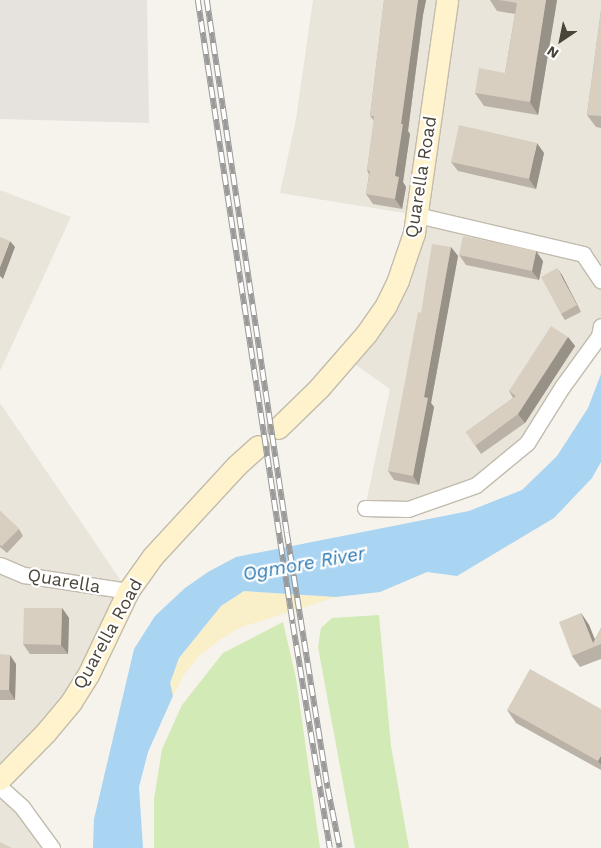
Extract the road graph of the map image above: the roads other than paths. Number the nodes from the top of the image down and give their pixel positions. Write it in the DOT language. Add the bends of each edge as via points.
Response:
graph roads {
  1 [pos="447,0"];
  2 [pos="417,215"];
  3 [pos="601,281"];
  4 [pos="601,326"];
  5 [pos="278,428"];
  6 [pos="258,446"];
  7 [pos="365,508"];
  8 [pos="0,565"];
  9 [pos="128,591"];
  10 [pos="0,780"];
  11 [pos="0,787"];
  12 [pos="52,848"];
  1 -- 2 [label="street, Quarella Road"];
  2 -- 3 [label="street" via="583,254"];
  2 -- 5 [label="street, Quarella Road" via="398,280 386,304 346,358"];
  4 -- 7 [label="street" via="599,336 527,443 476,485 408,509"];
  6 -- 9 [label="street, Quarella Road" via="153,556"];
  8 -- 9 [label="street, Quarella" via="24,575"];
  9 -- 10 [label="street, Quarella Road" via="88,675 71,702"];
  11 -- 12 [label="street" via="22,807"];
}
